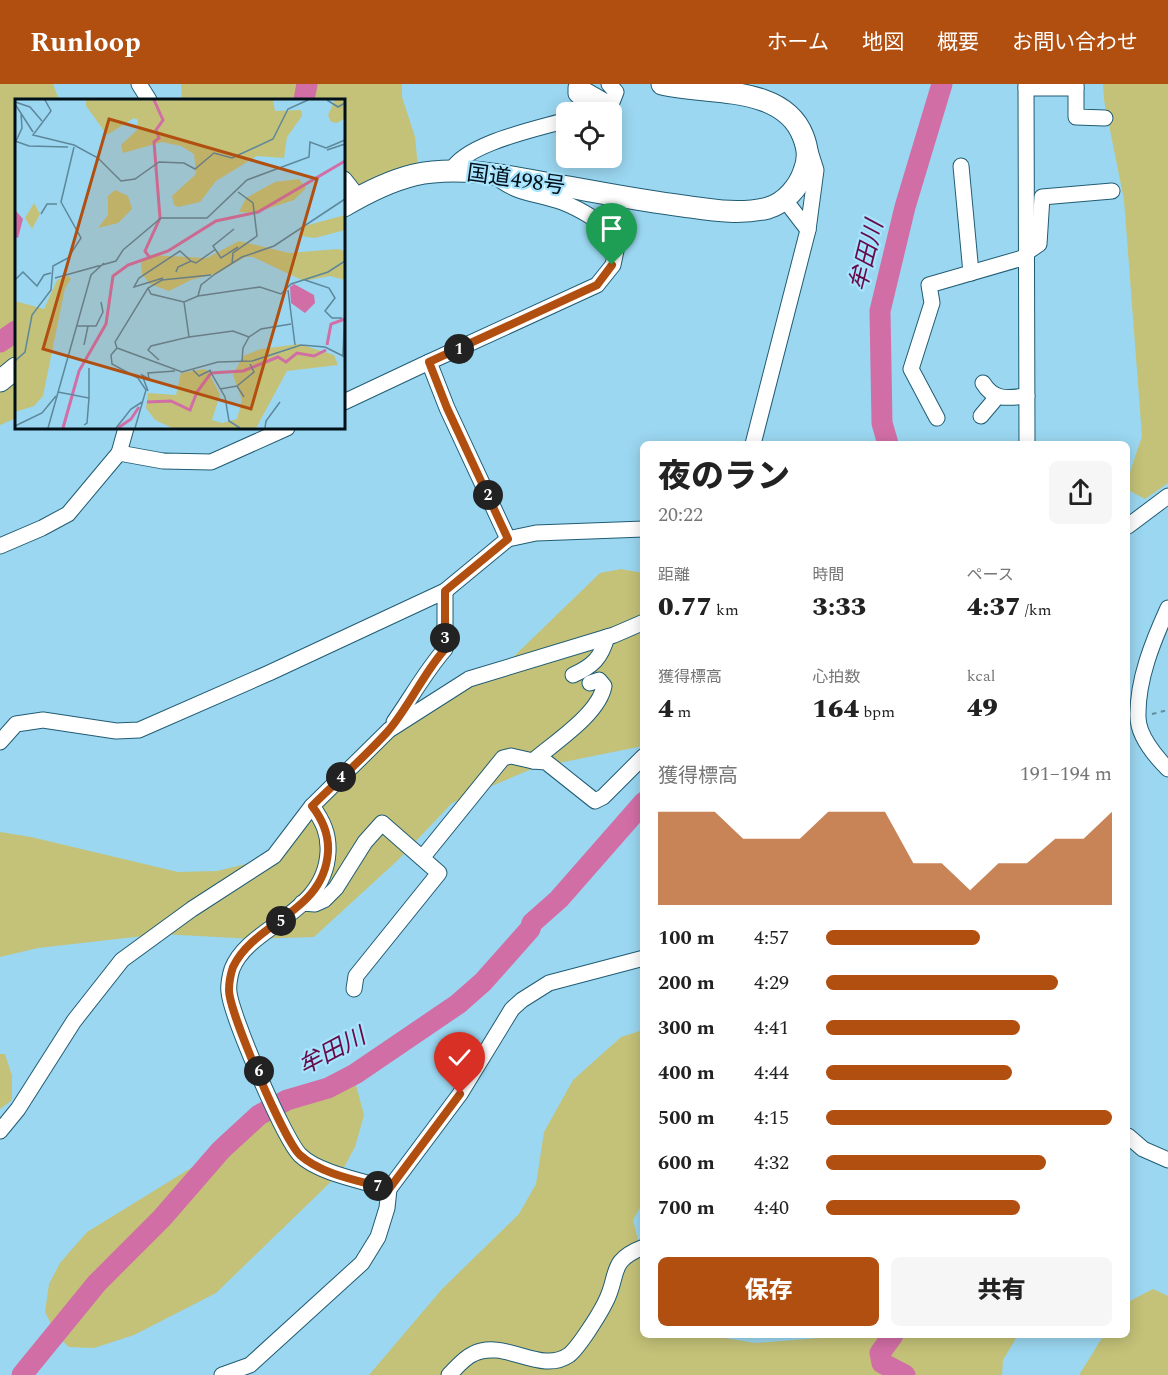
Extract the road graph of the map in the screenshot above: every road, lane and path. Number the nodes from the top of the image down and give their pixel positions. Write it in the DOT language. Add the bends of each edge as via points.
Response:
graph roads {
  1 [pos="139,84"];
  2 [pos="609,84"];
  3 [pos="662,84"];
  4 [pos="1026,86"];
  5 [pos="1076,86"];
  6 [pos="148,99"];
  7 [pos="584,102"];
  8 [pos="606,102"];
  9 [pos="612,102"];
  10 [pos="1105,118"];
  11 [pos="556,123"];
  12 [pos="807,145"];
  13 [pos="961,166"];
  14 [pos="451,171"];
  15 [pos="493,173"];
  16 [pos="345,182"];
  17 [pos="1112,191"];
  18 [pos="785,200"];
  19 [pos="351,202"];
  20 [pos="808,230"];
  21 [pos="1026,255"];
  22 [pos="971,273"];
  23 [pos="429,362"];
  24 [pos="15,369"];
  25 [pos="0,381"];
  26 [pos="983,383"];
  27 [pos="1027,396"];
  28 [pos="997,397"];
  29 [pos="345,402"];
  30 [pos="981,416"];
  31 [pos="937,418"];
  32 [pos="126,429"];
  33 [pos="285,429"];
  34 [pos="754,441"];
  35 [pos="1027,441"];
  36 [pos="119,453"];
  37 [pos="1168,496"];
  38 [pos="1130,524"];
  39 [pos="640,529"];
  40 [pos="508,539"];
  41 [pos="0,546"];
  42 [pos="445,591"];
  43 [pos="1168,608"];
  44 [pos="640,624"];
  45 [pos="626,630"];
  46 [pos="640,634"];
  47 [pos="607,637"];
  48 [pos="573,675"];
  49 [pos="590,683"];
  50 [pos="1168,710"];
  51 [pos="1138,718"];
  52 [pos="389,730"];
  53 [pos="0,742"];
  54 [pos="533,760"];
  55 [pos="640,760"];
  56 [pos="1168,769"];
  57 [pos="312,806"];
  58 [pos="422,858"];
  59 [pos="302,903"];
  60 [pos="640,959"];
  61 [pos="354,989"];
  62 [pos="0,1131"];
  63 [pos="1130,1138"];
  64 [pos="1168,1160"];
  65 [pos="389,1189"];
  66 [pos="640,1248"];
  67 [pos="222,1375"];
  68 [pos="449,1375"];
  1 -- 6 [label="street"];
  2 -- 9 [label="street" via="616,92"];
  3 -- 12 [label="highway" via="761,99 786,111"];
  4 -- 5 [label="street"];
  4 -- 21 [label="street"];
  5 -- 10 [label="street" via="1076,117"];
  7 -- 8 [label="street" via="576,88"];
  11 -- 14 [label="street" via="506,137 457,160"];
  12 -- 18 [label="highway" via="802,178"];
  12 -- 20 [label="street" via="815,158 816,170"];
  13 -- 22 [label="street"];
  14 -- 15 [label="highway, 国道498号"];
  14 -- 19 [label="highway, 国道498号" via="413,175"];
  15 -- 18 [label="highway, 国道498号" via="738,213 771,207"];
  15 -- 23 [label="street" via="508,188 562,202 619,236 612,265 597,285"];
  16 -- 19 [label="street"];
  17 -- 21 [label="street" via="1042,197 1039,244"];
  18 -- 20 [label="street"];
  20 -- 34 [label="street"];
  21 -- 22 [label="street"];
  21 -- 27 [label="street"];
  22 -- 31 [label="street" via="929,285 932,303 910,369"];
  23 -- 29 [label="street"];
  23 -- 40 [label="street"];
  24 -- 25 [label="highway"];
  26 -- 28 [label="street"];
  27 -- 28 [label="street"];
  27 -- 35 [label="street"];
  28 -- 30 [label="street"];
  32 -- 36 [label="street"];
  33 -- 36 [label="street" via="211,462 163,461"];
  36 -- 41 [label="street" via="68,514"];
  37 -- 38 [label="street"];
  39 -- 40 [label="street" via="536,533"];
  40 -- 42 [label="street"];
  42 -- 52 [label="street" via="445,649 426,670"];
  42 -- 53 [label="street" via="139,730 116,731 44,720 16,724"];
  43 -- 51 [label="street" via="1149,654"];
  44 -- 45 [label="street"];
  45 -- 46 [label="street"];
  45 -- 47 [label="street"];
  47 -- 48 [label="street" via="594,664"];
  47 -- 52 [label="street" via="469,679"];
  49 -- 54 [label="street" via="599,680 604,686 602,698"];
  50 -- 51 [label="path"];
  51 -- 56 [label="street" via="1144,739"];
  52 -- 57 [label="street"];
  54 -- 55 [label="street" via="546,762 595,801"];
  54 -- 58 [label="street" via="504,758"];
  57 -- 59 [label="street" via="323,820 329,842 327,866"];
  57 -- 62 [label="street" via="274,856 122,960 74,1021"];
  58 -- 59 [label="street" via="382,823 324,900"];
  58 -- 61 [label="street" via="439,873 356,976"];
  59 -- 65 [label="street" via="244,951 232,969 229,990 235,1016 281,1124 299,1154 315,1166"];
  60 -- 65 [label="street" via="549,983 512,1009 460,1094"];
  63 -- 64 [label="street" via="1143,1149"];
  65 -- 67 [label="street" via="378,1237 362,1263 250,1365"];
  66 -- 68 [label="street" via="616,1264 606,1302 570,1354 555,1363 493,1348 472,1354"];
}
